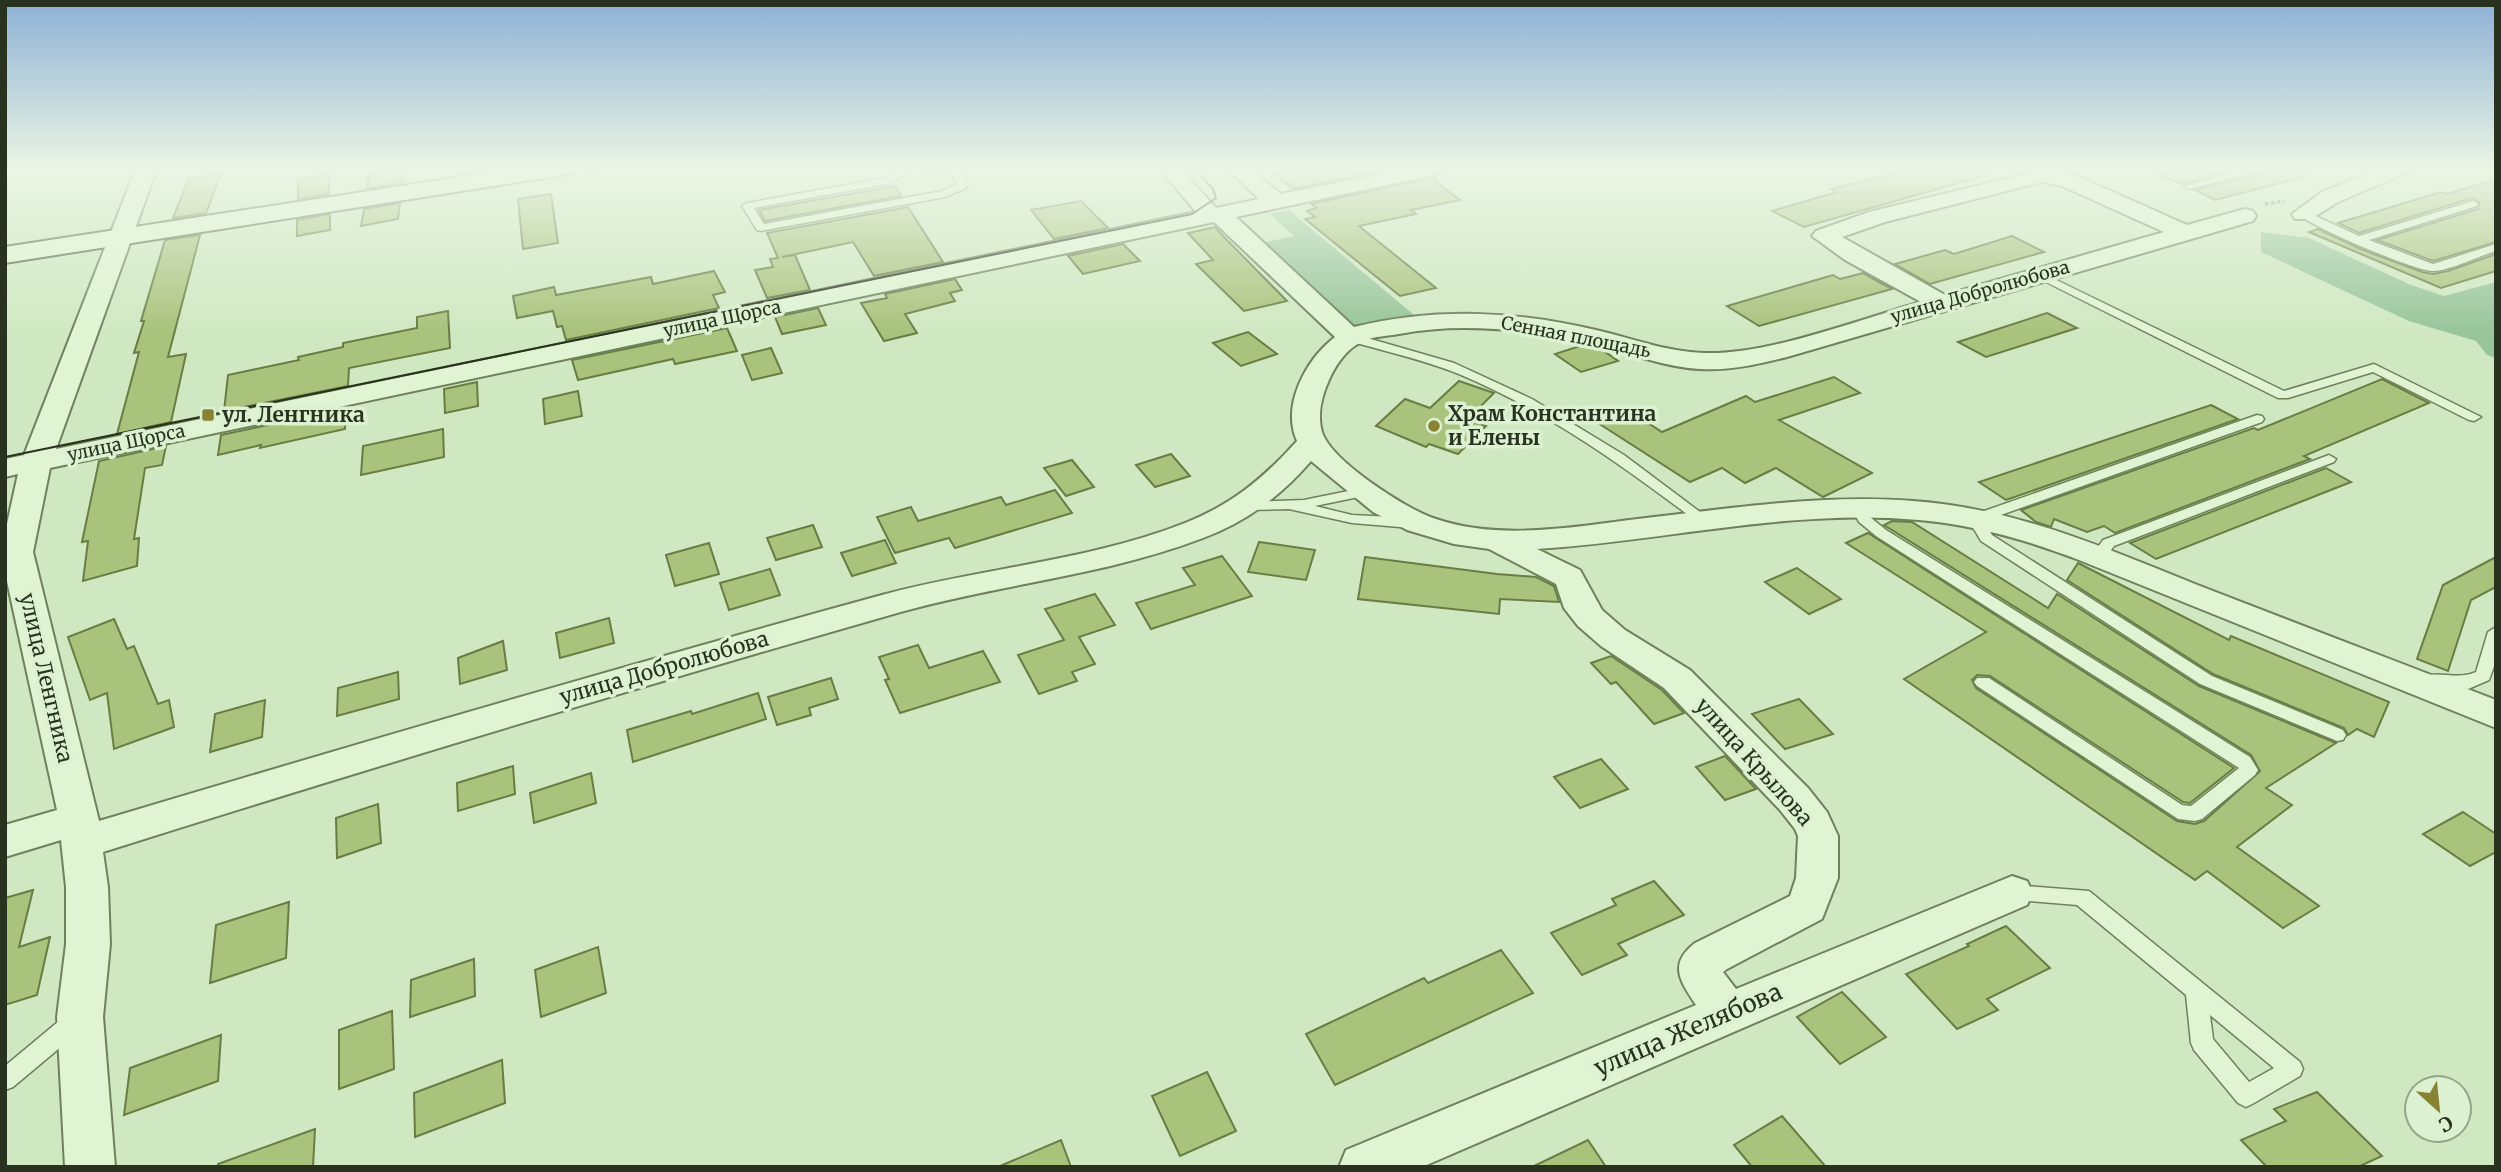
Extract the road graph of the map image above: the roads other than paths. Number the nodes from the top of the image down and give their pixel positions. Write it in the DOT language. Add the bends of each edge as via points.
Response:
graph roads {
  1 [pos="125,223"];
  2 [pos="212,223"];
  3 [pos="758,223"];
  4 [pos="790,223"];
  5 [pos="1179,223"];
  6 [pos="1224,223"];
  7 [pos="1861,223"];
  8 [pos="2162,223"];
  9 [pos="2221,223"];
  10 [pos="2323,223"];
  11 [pos="2413,223"];
  12 [pos="2185,233"];
  13 [pos="120,237"];
  14 [pos="2357,240"];
  15 [pos="2496,247"];
  16 [pos="5,255"];
  17 [pos="2040,275"];
  18 [pos="1941,303"];
  19 [pos="1350,337"];
  20 [pos="1713,361"];
  21 [pos="2474,417"];
  22 [pos="2258,419"];
  23 [pos="1312,442"];
  24 [pos="2329,459"];
  25 [pos="20,465"];
  26 [pos="1363,492"];
  27 [pos="1291,505"];
  28 [pos="1248,506"];
  29 [pos="1859,509"];
  30 [pos="1975,519"];
  31 [pos="1705,521"];
  32 [pos="1418,523"];
  33 [pos="1493,541"];
  34 [pos="2099,557"];
  35 [pos="14,580"];
  36 [pos="2496,632"];
  37 [pos="2406,679"];
  38 [pos="1983,682"];
  39 [pos="2496,715"];
  40 [pos="2337,735"];
  41 [pos="80,831"];
  42 [pos="5,841"];
  43 [pos="2012,893"];
  44 [pos="2196,991"];
  45 [pos="1727,1014"];
  46 [pos="80,1017"];
  47 [pos="5,1080"];
  48 [pos="90,1167"];
  49 [pos="1364,1167"];
  1 -- 13 [label="street, улица Ленгника"];
  2 -- 13 [label="street"];
  3 -- 4 [label="lane" via="761,228"];
  5 -- 25 [label="street, улица Щорса"];
  6 -- 19 [label="street"];
  7 -- 18 [label="street" via="1824,236"];
  8 -- 12 [label="street"];
  9 -- 12 [label="street, улица Добролюбова"];
  10 -- 14 [label="lane"];
  11 -- 14 [label="lane"];
  12 -- 17 [label="street, улица Добролюбова"];
  13 -- 16 [label="street"];
  13 -- 25 [label="street, улица Ленгника"];
  14 -- 15 [label="lane" via="2434,268"];
  17 -- 18 [label="street, улица Добролюбова"];
  17 -- 21 [label="lane" via="2283,395 2374,368"];
  18 -- 20 [label="street, улица Добролюбова" via="1778,351"];
  19 -- 20 [label="street, Сенная площадь" via="1414,323 1481,321 1553,329 1676,358"];
  19 -- 23 [label="street" via="1310,390 1305,420"];
  19 -- 31 [label="lane" via="1461,369 1505,389 1604,448"];
  22 -- 30 [label="lane"];
  23 -- 26 [label="street"];
  23 -- 28 [label="street" via="1278,481"];
  24 -- 34 [label="lane" via="2108,543"];
  25 -- 35 [label="street, улица Ленгника"];
  26 -- 27 [label="lane"];
  26 -- 32 [label="street"];
  27 -- 28 [label="lane"];
  27 -- 32 [label="lane" via="1352,519"];
  28 -- 41 [label="street, улица Добролюбова" via="1149,546 1073,566 939,590"];
  29 -- 30 [label="street" via="1902,509"];
  29 -- 31 [label="street"];
  29 -- 38 [label="lane" via="1881,534 2244,762 2249,770 2195,814 2178,812"];
  30 -- 34 [label="street"];
  30 -- 40 [label="lane" via="1986,538 2176,663"];
  31 -- 33 [label="street" via="1548,541"];
  32 -- 33 [label="street"];
  33 -- 45 [label="street, улица Крылова" via="1568,577 1590,618 1687,688 1814,823 1818,836 1816,878 1807,907 1701,964 1700,976"];
  34 -- 37 [label="street"];
  35 -- 41 [label="street, улица Ленгника"];
  36 -- 37 [label="lane" via="2483,676 2468,683"];
  37 -- 39 [label="street"];
  41 -- 42 [label="street, улица Добролюбова"];
  41 -- 46 [label="street, улица Ленгника" via="88,944"];
  43 -- 44 [label="lane" via="2082,897"];
  43 -- 45 [label="street, улица Желябова"];
  44 -- 44 [label="lane" via="2202,1043 2246,1096 2292,1069"];
  45 -- 49 [label="street, улица Желябова"];
  46 -- 47 [label="lane"];
  46 -- 48 [label="street, улица Ленгника"];
}
